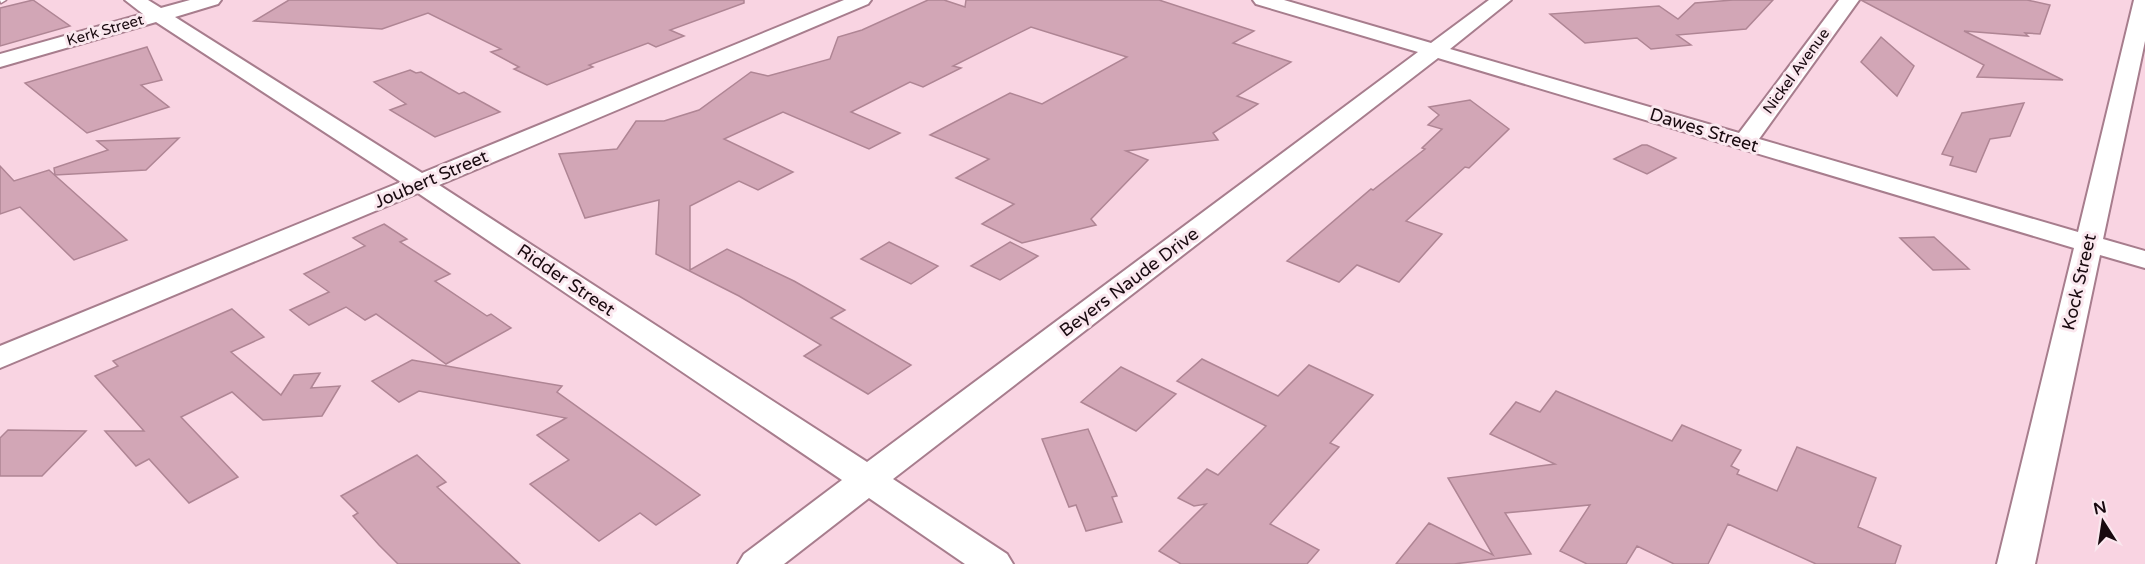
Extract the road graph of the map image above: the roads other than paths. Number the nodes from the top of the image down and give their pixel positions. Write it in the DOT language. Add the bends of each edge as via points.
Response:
graph roads {
  1 [pos="211,0"];
  2 [pos="861,0"];
  3 [pos="1263,0"];
  4 [pos="1501,0"];
  5 [pos="1848,0"];
  6 [pos="2144,0"];
  7 [pos="146,8"];
  8 [pos="1435,50"];
  9 [pos="0,60"];
  10 [pos="1744,142"];
  11 [pos="420,183"];
  12 [pos="2087,243"];
  13 [pos="2145,260"];
  14 [pos="0,358"];
  15 [pos="868,480"];
  16 [pos="757,564"];
  17 [pos="994,564"];
  18 [pos="2016,564"];
  1 -- 7 [label="street, Kerk Street"];
  2 -- 11 [label="street, Joubert Street"];
  3 -- 8 [label="street, Dawes Street"];
  4 -- 8 [label="street, Beyers Naude Drive"];
  5 -- 10 [label="street, Nickel Avenue"];
  6 -- 12 [label="street, Kock Street"];
  7 -- 9 [label="street, Kerk Street"];
  7 -- 11 [label="street, Ridder Street"];
  8 -- 10 [label="street, Dawes Street"];
  8 -- 15 [label="street, Beyers Naude Drive"];
  10 -- 12 [label="street, Dawes Street"];
  11 -- 14 [label="street, Joubert Street"];
  11 -- 15 [label="street, Ridder Street"];
  12 -- 13 [label="street, Dawes Street"];
  12 -- 18 [label="street, Kock Street"];
  15 -- 16 [label="street, Beyers Naude Drive"];
  15 -- 17 [label="street, Ridder Street"];
}
